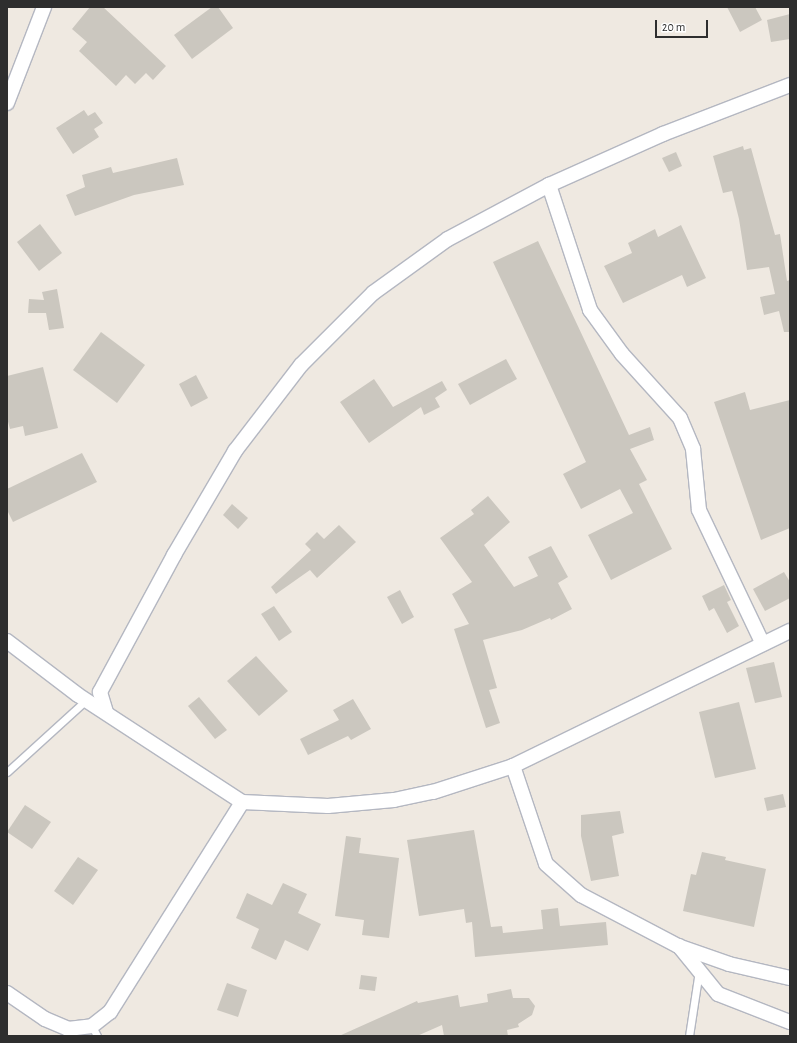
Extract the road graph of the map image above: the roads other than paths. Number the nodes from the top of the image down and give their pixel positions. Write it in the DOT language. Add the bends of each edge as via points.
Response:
graph roads {
  1 [pos="44,7"];
  2 [pos="790,85"];
  3 [pos="7,103"];
  4 [pos="549,186"];
  5 [pos="790,631"];
  6 [pos="7,641"];
  7 [pos="763,644"];
  8 [pos="100,692"];
  9 [pos="82,697"];
  10 [pos="106,712"];
  11 [pos="513,766"];
  12 [pos="7,772"];
  13 [pos="242,802"];
  14 [pos="678,946"];
  15 [pos="699,970"];
  16 [pos="790,978"];
  17 [pos="7,992"];
  18 [pos="790,1022"];
  19 [pos="95,1031"];
  20 [pos="689,1036"];
  1 -- 3 [label="street"];
  2 -- 4 [label="street" via="663,134"];
  4 -- 7 [label="street" via="590,310 622,354 680,418 693,449 699,510"];
  4 -- 8 [label="street" via="448,239 373,293 301,365 235,451 174,555"];
  5 -- 7 [label="street"];
  6 -- 9 [label="street"];
  7 -- 11 [label="street"];
  8 -- 9 [label="street"];
  8 -- 10 [label="street"];
  9 -- 10 [label="street"];
  9 -- 12 [label="lane"];
  10 -- 13 [label="street"];
  11 -- 13 [label="street" via="433,792 394,800 328,806"];
  11 -- 14 [label="street" via="546,864 581,895"];
  13 -- 19 [label="street" via="110,1012"];
  14 -- 15 [label="street"];
  14 -- 16 [label="street" via="729,964"];
  15 -- 18 [label="street" via="718,994"];
  15 -- 20 [label="lane"];
  17 -- 19 [label="street" via="45,1019 68,1029"];
}
